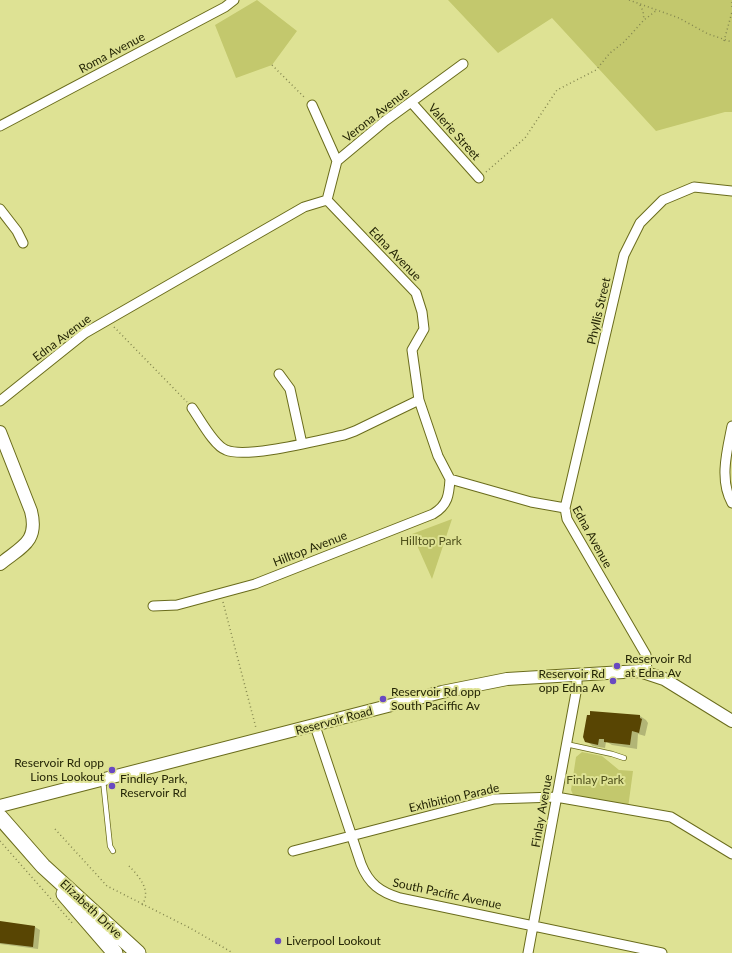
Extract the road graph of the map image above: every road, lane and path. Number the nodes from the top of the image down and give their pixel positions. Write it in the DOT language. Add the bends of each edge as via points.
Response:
graph roads {
  1 [pos="234,0"];
  2 [pos="629,0"];
  3 [pos="732,2"];
  4 [pos="640,4"];
  5 [pos="732,9"];
  6 [pos="657,10"];
  7 [pos="732,12"];
  8 [pos="644,20"];
  9 [pos="724,41"];
  10 [pos="732,42"];
  11 [pos="463,64"];
  12 [pos="272,65"];
  13 [pos="411,102"];
  14 [pos="312,105"];
  15 [pos="0,126"];
  16 [pos="337,161"];
  17 [pos="479,178"];
  18 [pos="732,190"];
  19 [pos="327,200"];
  20 [pos="0,209"];
  21 [pos="23,243"];
  22 [pos="108,319"];
  23 [pos="279,374"];
  24 [pos="419,400"];
  25 [pos="0,401"];
  26 [pos="192,408"];
  27 [pos="732,426"];
  28 [pos="0,432"];
  29 [pos="302,444"];
  30 [pos="450,479"];
  31 [pos="732,503"];
  32 [pos="565,508"];
  33 [pos="0,564"];
  34 [pos="221,593"];
  35 [pos="153,606"];
  36 [pos="647,673"];
  37 [pos="577,674"];
  38 [pos="732,721"];
  39 [pos="314,726"];
  40 [pos="256,728"];
  41 [pos="566,744"];
  42 [pos="624,758"];
  43 [pos="102,779"];
  44 [pos="556,797"];
  45 [pos="0,806"];
  46 [pos="0,817"];
  47 [pos="55,829"];
  48 [pos="352,836"];
  49 [pos="0,841"];
  50 [pos="113,851"];
  51 [pos="293,851"];
  52 [pos="732,854"];
  53 [pos="44,866"];
  54 [pos="130,866"];
  55 [pos="142,905"];
  56 [pos="534,925"];
  57 [pos="75,926"];
  58 [pos="115,953"];
  59 [pos="138,953"];
  60 [pos="233,953"];
  61 [pos="528,953"];
  62 [pos="662,953"];
  1 -- 15 [label="street, Roma Avenue"];
  2 -- 4 [label="path"];
  3 -- 5 [label="path"];
  4 -- 6 [label="path"];
  4 -- 8 [label="path"];
  6 -- 8 [label="path"];
  6 -- 9 [label="path"];
  7 -- 9 [label="path"];
  8 -- 17 [label="path" via="596,70 557,90 525,138"];
  9 -- 10 [label="path"];
  11 -- 13 [label="street, Verona Avenue"];
  12 -- 14 [label="path"];
  13 -- 16 [label="street, Verona Avenue"];
  13 -- 17 [label="street, Valerie Street"];
  14 -- 16 [label="street"];
  16 -- 19 [label="street"];
  18 -- 32 [label="street, Phyllis Street" via="694,187 663,200 640,223 624,255"];
  19 -- 22 [label="street, Edna Avenue" via="304,207"];
  19 -- 24 [label="street, Edna Avenue" via="416,293 424,329 412,350"];
  20 -- 21 [label="street"];
  22 -- 25 [label="street, Edna Avenue" via="85,333"];
  22 -- 26 [label="path"];
  23 -- 29 [label="street" via="290,389"];
  24 -- 29 [label="street" via="355,431"];
  24 -- 30 [label="street, Edna Avenue" via="438,456"];
  26 -- 29 [label="street" via="218,445 226,450 244,454"];
  27 -- 31 [label="street" via="724,469 728,497"];
  28 -- 33 [label="street" via="35,524 30,538"];
  30 -- 32 [label="street, Edna Avenue" via="531,502"];
  30 -- 34 [label="street, Hilltop Avenue" via="445,505 433,514 255,584"];
  32 -- 36 [label="street, Edna Avenue" via="567,518 646,655"];
  34 -- 35 [label="street, Hilltop Avenue" via="177,605"];
  34 -- 40 [label="path"];
  36 -- 37 [label="street, Reservoir Road" via="633,671"];
  36 -- 38 [label="street, Reservoir Road" via="664,679"];
  37 -- 39 [label="street, Reservoir Road" via="507,679 472,685"];
  37 -- 41 [label="street, Finlay Avenue" via="577,687"];
  39 -- 43 [label="street, Reservoir Road"];
  39 -- 48 [label="street, South Pacific Avenue"];
  41 -- 42 [label="lane"];
  41 -- 44 [label="street, Finlay Avenue"];
  43 -- 45 [label="street, Reservoir Road"];
  43 -- 50 [label="lane" via="110,846"];
  44 -- 48 [label="street, Exhibition Parade" via="494,799"];
  44 -- 52 [label="street, Exhibition Parade" via="672,817"];
  44 -- 56 [label="street, Finlay Avenue"];
  46 -- 53 [label="main road, Elizabeth Drive"];
  47 -- 55 [label="path" via="107,886"];
  48 -- 51 [label="street, Exhibition Parade"];
  48 -- 56 [label="street, South Pacific Avenue" via="365,874 371,883 387,894"];
  49 -- 57 [label="path"];
  53 -- 58 [label="main road, Elizabeth Drive" via="70,904"];
  53 -- 59 [label="main road, Elizabeth Drive"];
  54 -- 55 [label="path" via="145,889 145,901"];
  55 -- 60 [label="path" via="190,928"];
  56 -- 61 [label="street, Finlay Avenue"];
  56 -- 62 [label="street, South Pacific Avenue"];
}
